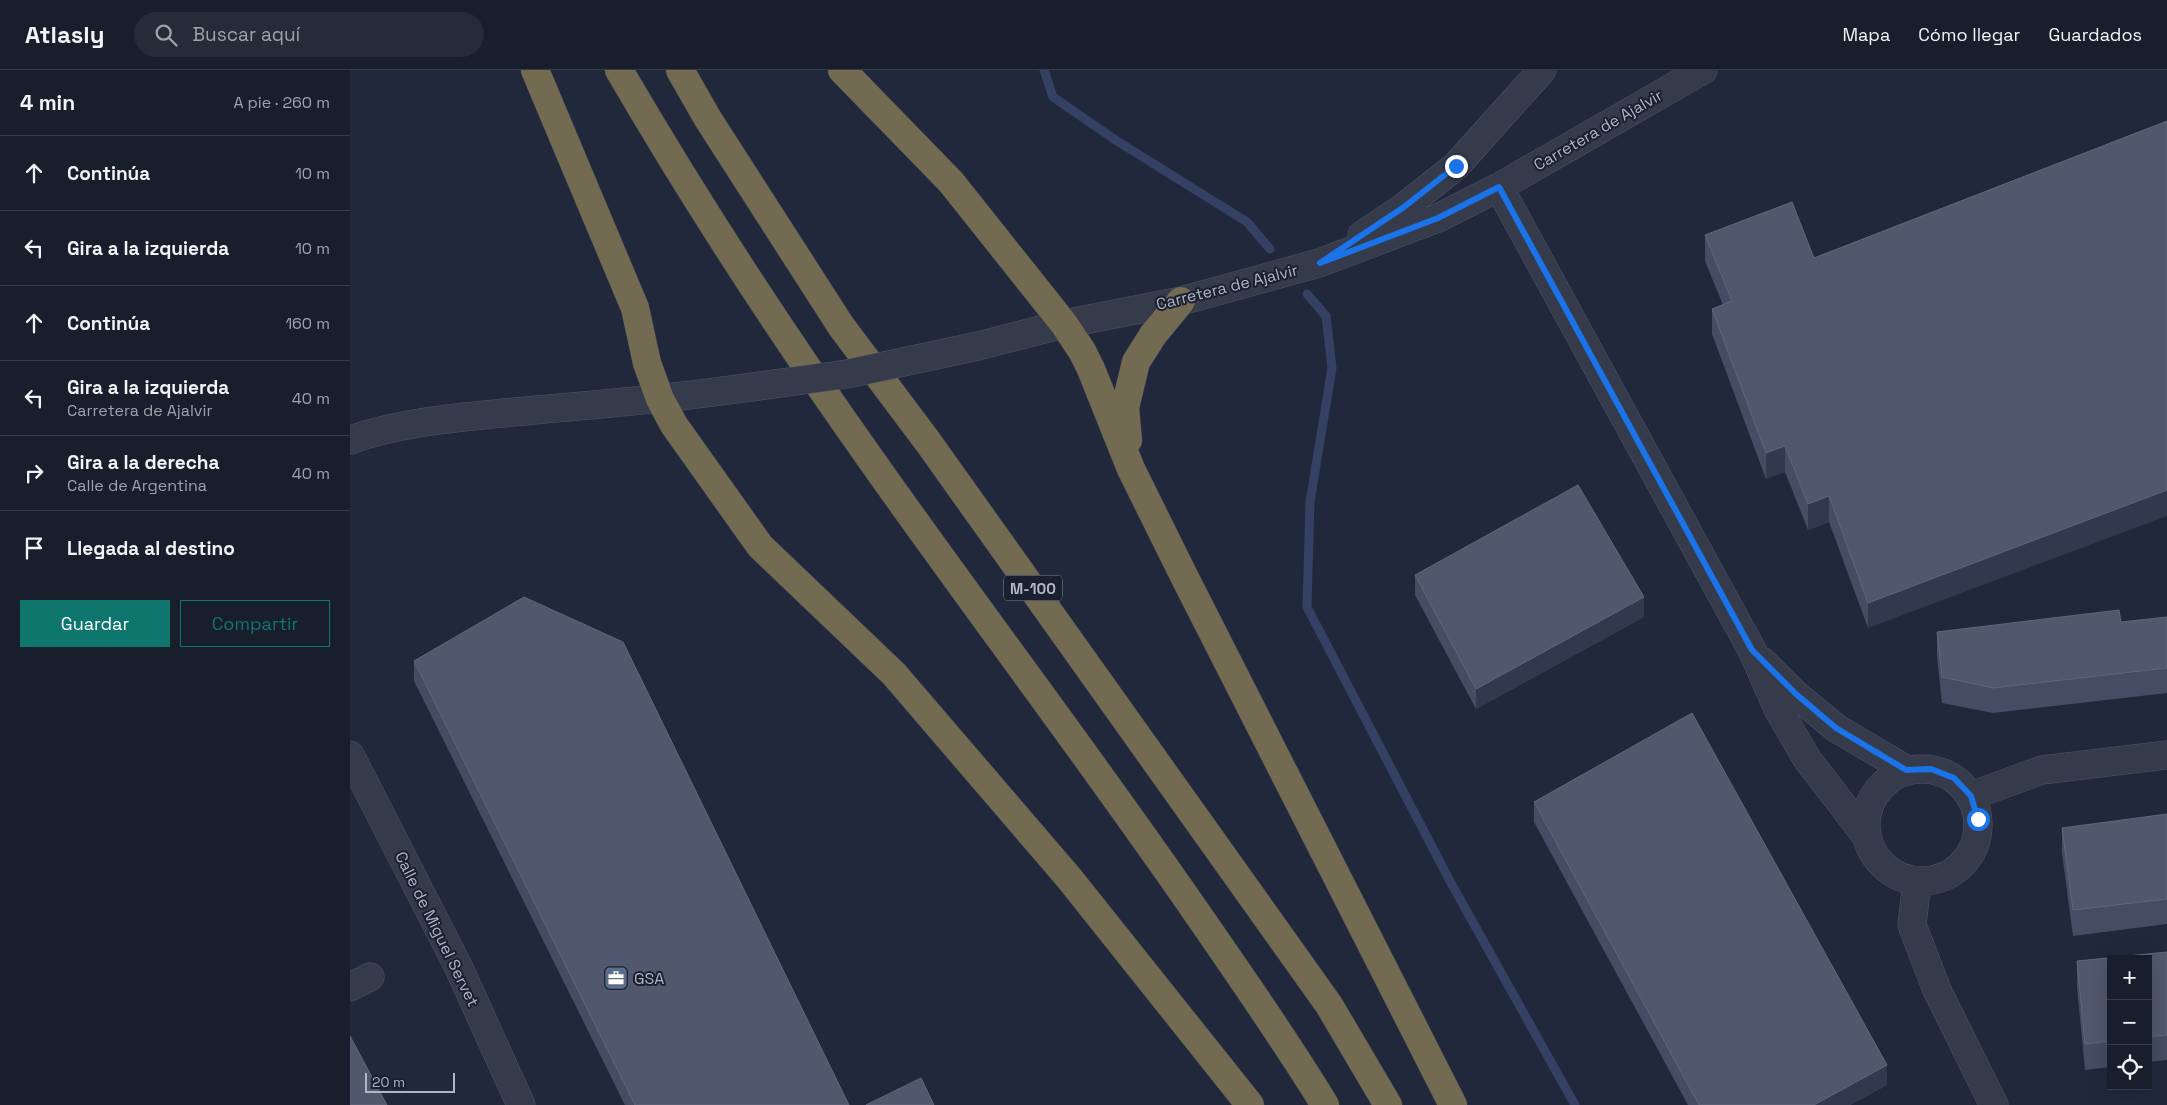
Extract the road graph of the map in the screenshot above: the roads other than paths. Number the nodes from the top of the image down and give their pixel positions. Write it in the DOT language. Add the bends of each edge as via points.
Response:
graph roads {
  1 [pos="536,70"];
  2 [pos="619,70"];
  3 [pos="680,70"];
  4 [pos="842,70"];
  5 [pos="1542,70"];
  6 [pos="1700,71"];
  7 [pos="1499,187"];
  8 [pos="1320,263"];
  9 [pos="1181,300"];
  10 [pos="1064,324"];
  11 [pos="660,399"];
  12 [pos="350,440"];
  13 [pos="1131,469"];
  14 [pos="1752,650"];
  15 [pos="350,754"];
  16 [pos="2167,755"];
  17 [pos="1906,770"];
  18 [pos="1971,796"];
  19 [pos="1867,837"];
  20 [pos="1917,882"];
  21 [pos="521,1105"];
  22 [pos="1250,1105"];
  23 [pos="1324,1105"];
  24 [pos="1388,1105"];
  25 [pos="1453,1105"];
  26 [pos="1994,1105"];
  1 -- 11 [label="highway" via="635,308 647,363"];
  2 -- 23 [label="highway" via="786,338 1139,829 1285,1040"];
  3 -- 24 [label="highway, M-100" via="841,326 974,506 1324,997"];
  4 -- 10 [label="highway" via="951,182"];
  5 -- 8 [label="street" via="1456,166 1404,207"];
  6 -- 7 [label="street, Carretera de Ajalvir"];
  7 -- 8 [label="street, Carretera de Ajalvir" via="1438,218"];
  7 -- 14 [label="street"];
  8 -- 9 [label="street, Carretera de Ajalvir"];
  9 -- 10 [label="street, Carretera de Ajalvir"];
  9 -- 13 [label="highway" via="1136,362 1125,408"];
  10 -- 11 [label="street, Carretera de Ajalvir, bridge" via="847,374"];
  10 -- 13 [label="highway" via="1091,369"];
  11 -- 12 [label="street, Carretera de Ajalvir" via="464,417 371,432"];
  11 -- 22 [label="highway" via="674,425 760,546 894,674 1069,878"];
  13 -- 25 [label="highway"];
  14 -- 17 [label="street" via="1836,728"];
  14 -- 19 [label="street" via="1778,710 1807,759"];
  15 -- 21 [label="street, Calle de Miguel Servet" via="458,966"];
  16 -- 18 [label="street" via="2042,770"];
  17 -- 18 [label="street" via="1931,769 1954,778"];
  17 -- 19 [label="street" via="1882,785 1868,809"];
  18 -- 20 [label="street" via="1978,819 1976,844 1962,864 1942,878"];
  19 -- 20 [label="street" via="1882,864 1894,874"];
  20 -- 26 [label="street" via="1912,925 1937,990"];
}
